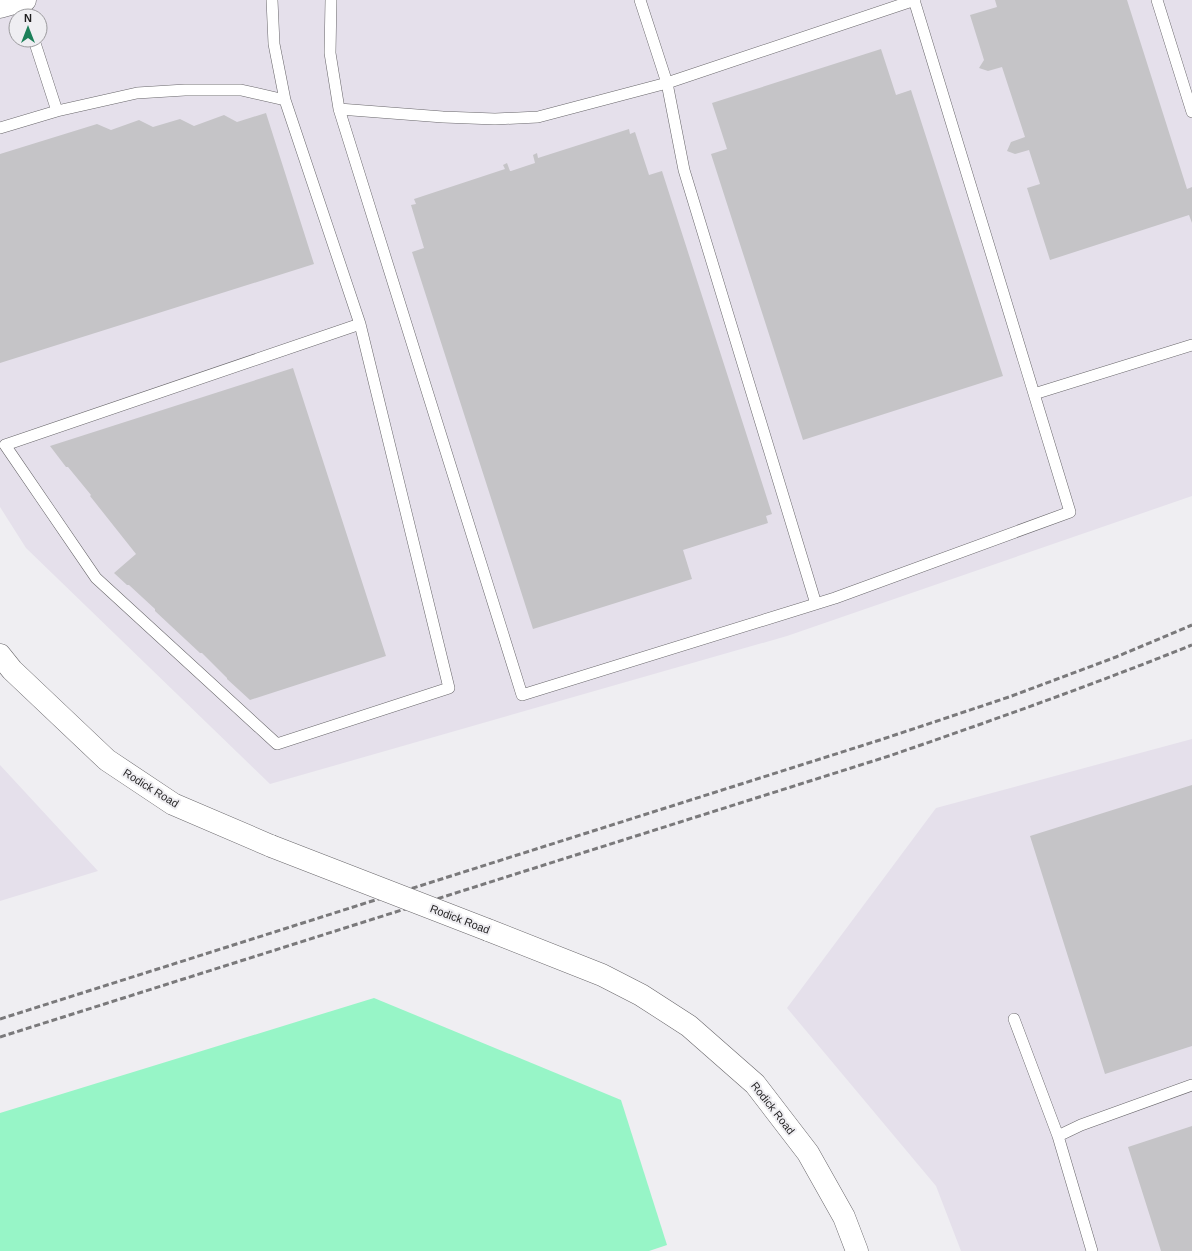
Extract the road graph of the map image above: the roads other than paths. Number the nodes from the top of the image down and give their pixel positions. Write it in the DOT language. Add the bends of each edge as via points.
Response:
graph roads {
  1 [pos="272,0"];
  2 [pos="332,0"];
  3 [pos="640,0"];
  4 [pos="914,0"];
  5 [pos="1157,0"];
  6 [pos="24,4"];
  7 [pos="0,7"];
  8 [pos="37,48"];
  9 [pos="667,83"];
  10 [pos="285,100"];
  11 [pos="339,109"];
  12 [pos="57,111"];
  13 [pos="1192,112"];
  14 [pos="0,128"];
  15 [pos="360,324"];
  16 [pos="1192,345"];
  17 [pos="1034,394"];
  18 [pos="816,604"];
  19 [pos="0,655"];
  20 [pos="1014,1019"];
  21 [pos="1192,1085"];
  22 [pos="1058,1136"];
  23 [pos="857,1251"];
  24 [pos="1092,1251"];
  1 -- 10 [label="lane" via="274,44"];
  2 -- 11 [label="lane" via="330,53"];
  3 -- 9 [label="lane"];
  4 -- 9 [label="lane"];
  4 -- 17 [label="lane"];
  5 -- 13 [label="lane"];
  6 -- 7 [label="street"];
  8 -- 12 [label="lane"];
  9 -- 11 [label="lane" via="538,118 480,118"];
  9 -- 18 [label="lane" via="684,170"];
  10 -- 12 [label="lane" via="241,90 185,90 137,93"];
  10 -- 15 [label="lane"];
  11 -- 18 [label="lane" via="522,695"];
  12 -- 14 [label="lane"];
  15 -- 15 [label="lane" via="449,688 277,744 96,578 5,446"];
  16 -- 17 [label="lane"];
  17 -- 18 [label="lane" via="1070,512"];
  19 -- 23 [label="street, Rodick Road, bridge" via="12,670 107,760 173,804 271,846 602,975 641,995 689,1026 755,1084 808,1153 844,1217"];
  20 -- 22 [label="lane"];
  21 -- 22 [label="lane" via="1081,1125"];
  22 -- 24 [label="lane"];
}
